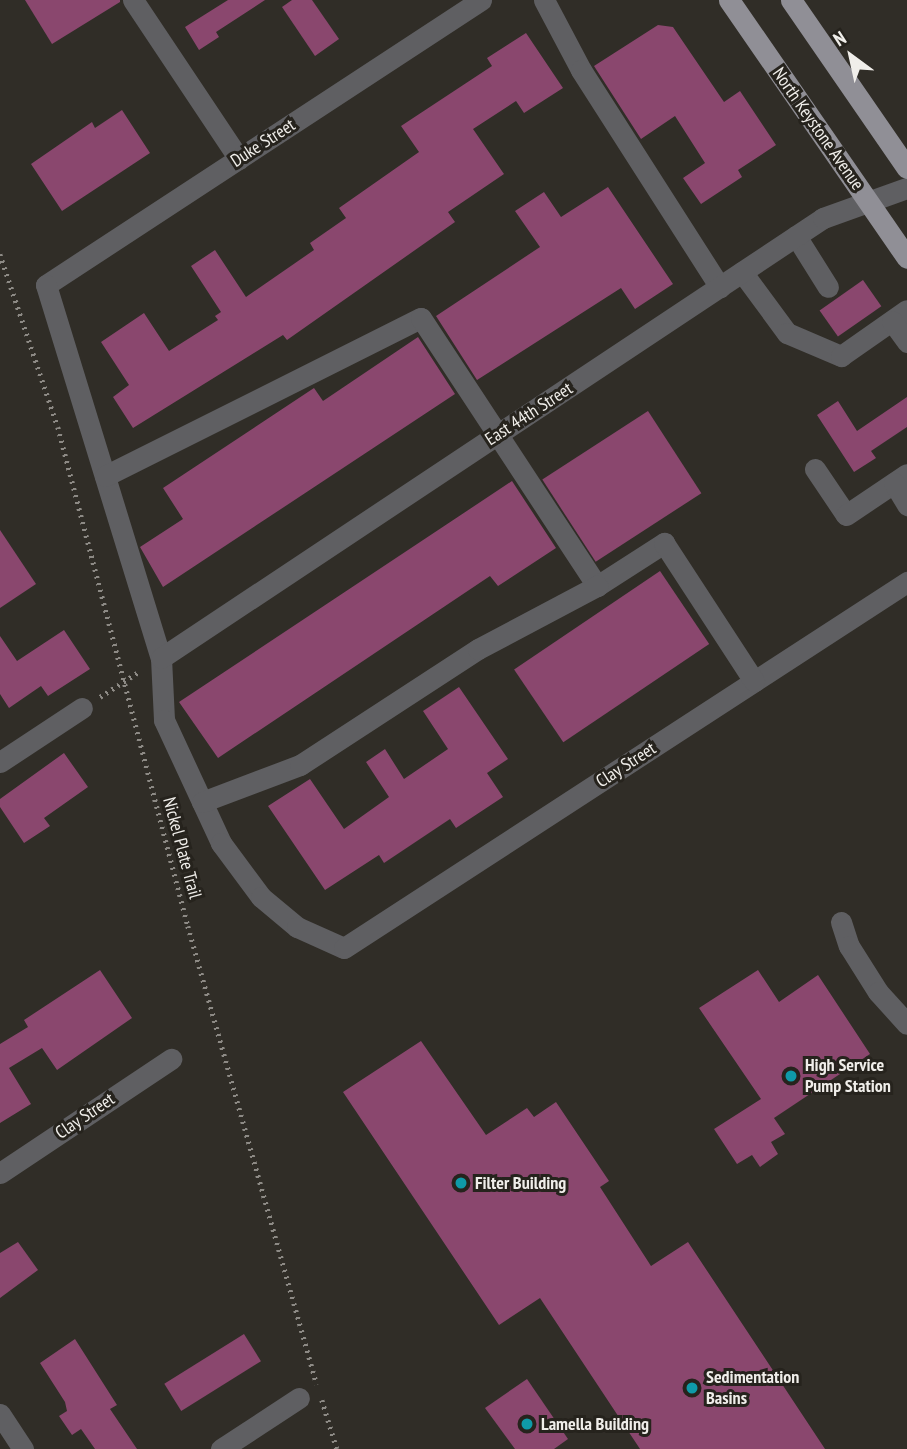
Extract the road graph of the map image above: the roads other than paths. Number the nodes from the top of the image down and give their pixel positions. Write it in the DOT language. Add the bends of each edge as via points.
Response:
graph roads {
  1 [pos="133,0"];
  2 [pos="481,0"];
  3 [pos="544,0"];
  4 [pos="729,0"];
  5 [pos="791,0"];
  6 [pos="239,159"];
  7 [pos="907,168"];
  8 [pos="907,188"];
  9 [pos="868,201"];
  10 [pos="796,236"];
  11 [pos="907,258"];
  12 [pos="742,272"];
  13 [pos="720,287"];
  14 [pos="828,287"];
  15 [pos="899,315"];
  16 [pos="907,342"];
  17 [pos="500,433"];
  18 [pos="815,469"];
  19 [pos="105,476"];
  20 [pos="900,479"];
  21 [pos="907,505"];
  22 [pos="907,582"];
  23 [pos="597,586"];
  24 [pos="161,658"];
  25 [pos="754,681"];
  26 [pos="82,708"];
  27 [pos="0,762"];
  28 [pos="202,802"];
  29 [pos="841,922"];
  30 [pos="907,1024"];
  31 [pos="170,1059"];
  32 [pos="0,1173"];
  33 [pos="299,1398"];
  34 [pos="0,1414"];
  35 [pos="23,1449"];
  36 [pos="221,1449"];
  1 -- 6 [label="street"];
  2 -- 6 [label="street, Duke Street"];
  3 -- 13 [label="street" via="581,69"];
  4 -- 9 [label="main road, North Keystone Avenue"];
  5 -- 7 [label="main road"];
  6 -- 19 [label="street, Duke Street" via="46,285"];
  8 -- 9 [label="street, East 44th Street"];
  9 -- 10 [label="street, East 44th Street" via="838,211"];
  9 -- 11 [label="main road, North Keystone Avenue"];
  10 -- 12 [label="street, East 44th Street"];
  10 -- 14 [label="street"];
  12 -- 13 [label="street, East 44th Street"];
  12 -- 15 [label="street" via="787,333 841,356"];
  13 -- 17 [label="street, East 44th Street"];
  15 -- 16 [label="street"];
  17 -- 19 [label="street" via="421,318"];
  17 -- 23 [label="street"];
  17 -- 24 [label="street, East 44th Street"];
  18 -- 20 [label="street" via="846,515"];
  19 -- 24 [label="street"];
  20 -- 21 [label="street"];
  22 -- 25 [label="street, Clay Street"];
  23 -- 25 [label="street" via="664,543"];
  23 -- 28 [label="street" via="478,649 300,765"];
  24 -- 28 [label="street" via="164,720"];
  25 -- 28 [label="street, Clay Street" via="344,948 297,927 261,897 221,843"];
  26 -- 27 [label="street"];
  29 -- 30 [label="street" via="849,946 878,992"];
  31 -- 32 [label="street, Clay Street"];
  33 -- 36 [label="street"];
  34 -- 35 [label="street"];
}
